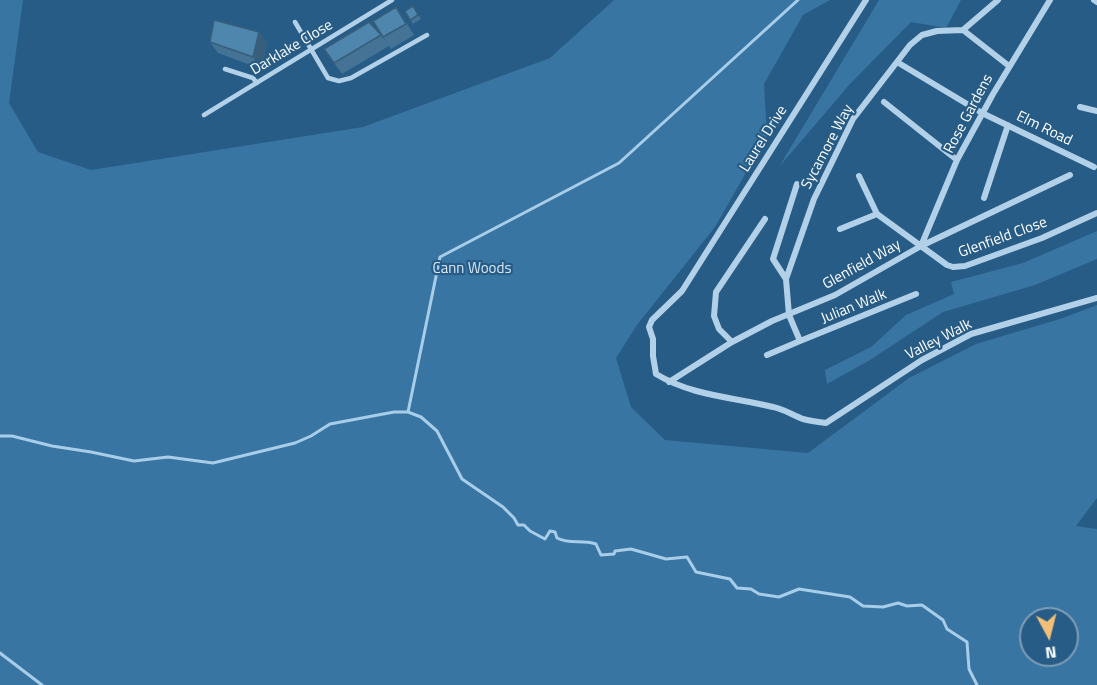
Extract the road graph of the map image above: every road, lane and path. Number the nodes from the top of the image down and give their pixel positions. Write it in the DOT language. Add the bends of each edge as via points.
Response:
graph roads {
  1 [pos="392,0"];
  2 [pos="866,0"];
  3 [pos="998,0"];
  4 [pos="1050,0"];
  5 [pos="295,22"];
  6 [pos="963,30"];
  7 [pos="427,35"];
  8 [pos="311,51"];
  9 [pos="897,62"];
  10 [pos="1009,66"];
  11 [pos="225,69"];
  12 [pos="257,83"];
  13 [pos="884,102"];
  14 [pos="1080,107"];
  15 [pos="1097,111"];
  16 [pos="982,113"];
  17 [pos="204,115"];
  18 [pos="1008,125"];
  19 [pos="957,160"];
  20 [pos="1094,167"];
  21 [pos="1070,175"];
  22 [pos="860,176"];
  23 [pos="797,184"];
  24 [pos="984,198"];
  25 [pos="1097,213"];
  26 [pos="877,214"];
  27 [pos="765,219"];
  28 [pos="840,229"];
  29 [pos="921,246"];
  30 [pos="786,279"];
  31 [pos="916,294"];
  32 [pos="1097,298"];
  33 [pos="789,315"];
  34 [pos="800,341"];
  35 [pos="732,342"];
  36 [pos="767,355"];
  37 [pos="669,382"];
  1 -- 8 [label="lane, Darklake Close"];
  2 -- 37 [label="street, Laurel Drive" via="682,291 652,320 649,327 656,374"];
  3 -- 6 [label="street"];
  4 -- 10 [label="street, Rose Gardens"];
  5 -- 8 [label="lane"];
  6 -- 9 [label="street, Sycamore Way" via="922,35"];
  6 -- 10 [label="street"];
  7 -- 8 [label="lane" via="339,81 328,78"];
  8 -- 12 [label="lane, Darklake Close"];
  9 -- 16 [label="street, Elm Road"];
  9 -- 30 [label="street, Sycamore Way" via="853,119 814,199"];
  10 -- 16 [label="street, Rose Gardens"];
  11 -- 12 [label="lane"];
  12 -- 17 [label="lane, Darklake Close"];
  13 -- 19 [label="street"];
  14 -- 15 [label="street"];
  16 -- 18 [label="street, Elm Road"];
  16 -- 19 [label="street, Rose Gardens"];
  18 -- 20 [label="street, Elm Road"];
  18 -- 24 [label="street"];
  19 -- 29 [label="street, Rose Gardens"];
  21 -- 29 [label="street, Glenfield Way"];
  22 -- 26 [label="street"];
  23 -- 30 [label="street" via="773,259"];
  25 -- 29 [label="street, Glenfield Close" via="965,266 953,267"];
  26 -- 28 [label="street"];
  26 -- 29 [label="street, Glenfield Close"];
  27 -- 35 [label="street" via="716,292 714,316"];
  29 -- 33 [label="street, Glenfield Way" via="835,296"];
  30 -- 33 [label="street, Sycamore Way"];
  31 -- 34 [label="street, Julian Walk"];
  32 -- 37 [label="street, Valley Walk" via="971,334 922,360 826,423"];
  33 -- 34 [label="street"];
  33 -- 35 [label="street, Glenfield Way"];
  34 -- 36 [label="street, Julian Walk"];
  35 -- 37 [label="street, Glenfield Way"];
}
